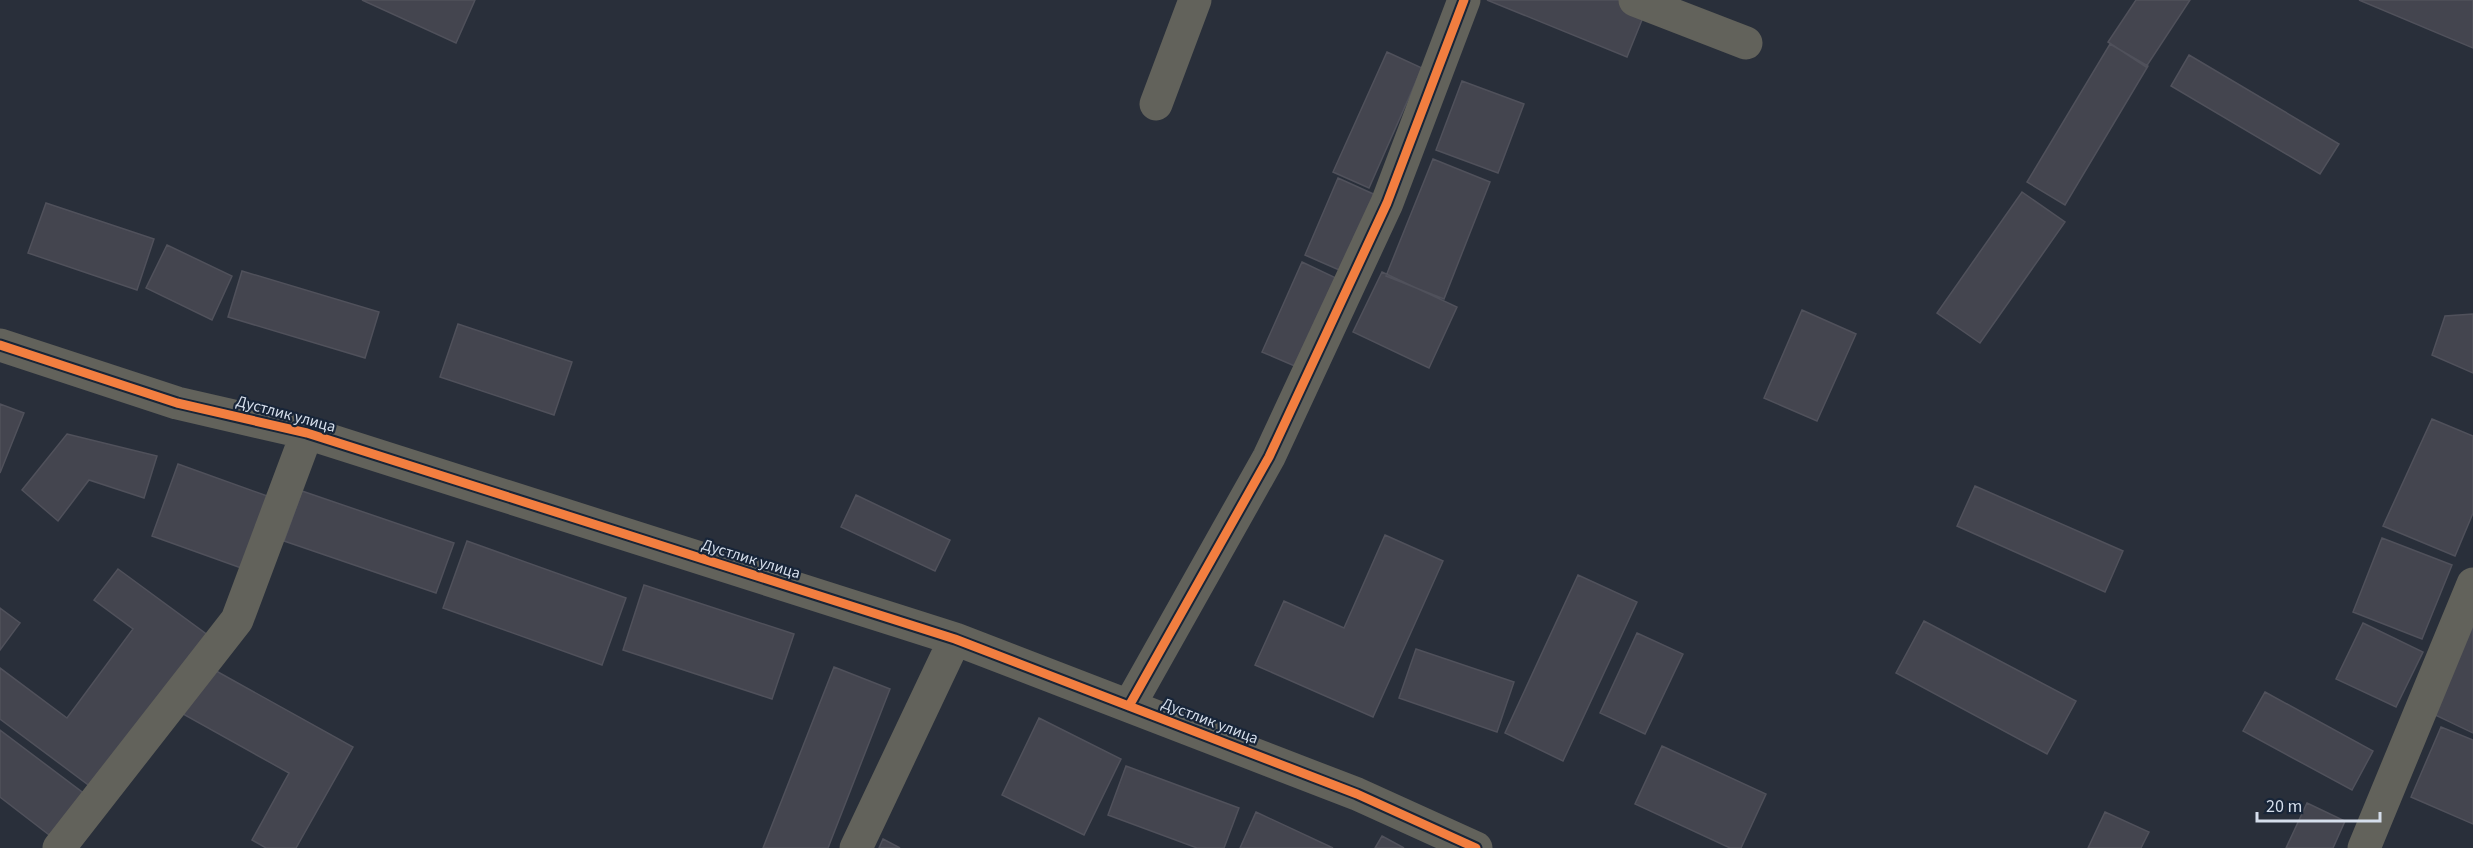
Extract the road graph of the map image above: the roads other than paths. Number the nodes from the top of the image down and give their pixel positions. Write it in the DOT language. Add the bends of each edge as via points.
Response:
graph roads {
  1 [pos="1195,0"];
  2 [pos="1464,0"];
  3 [pos="1635,0"];
  4 [pos="1746,43"];
  5 [pos="1156,104"];
  6 [pos="0,345"];
  7 [pos="307,433"];
  8 [pos="2473,584"];
  9 [pos="955,639"];
  10 [pos="1129,706"];
  11 [pos="59,848"];
  12 [pos="856,848"];
  13 [pos="1476,848"];
  14 [pos="2364,848"];
  1 -- 5 [label="street"];
  2 -- 10 [label="street" via="1387,203 1269,457"];
  3 -- 4 [label="street"];
  6 -- 7 [label="street, Дустлик улица" via="177,403"];
  7 -- 9 [label="street, Дустлик улица"];
  7 -- 11 [label="street" via="237,621"];
  8 -- 14 [label="street"];
  9 -- 10 [label="street, Дустлик улица"];
  9 -- 12 [label="street"];
  10 -- 13 [label="street, Дустлик улица" via="1357,794"];
}
